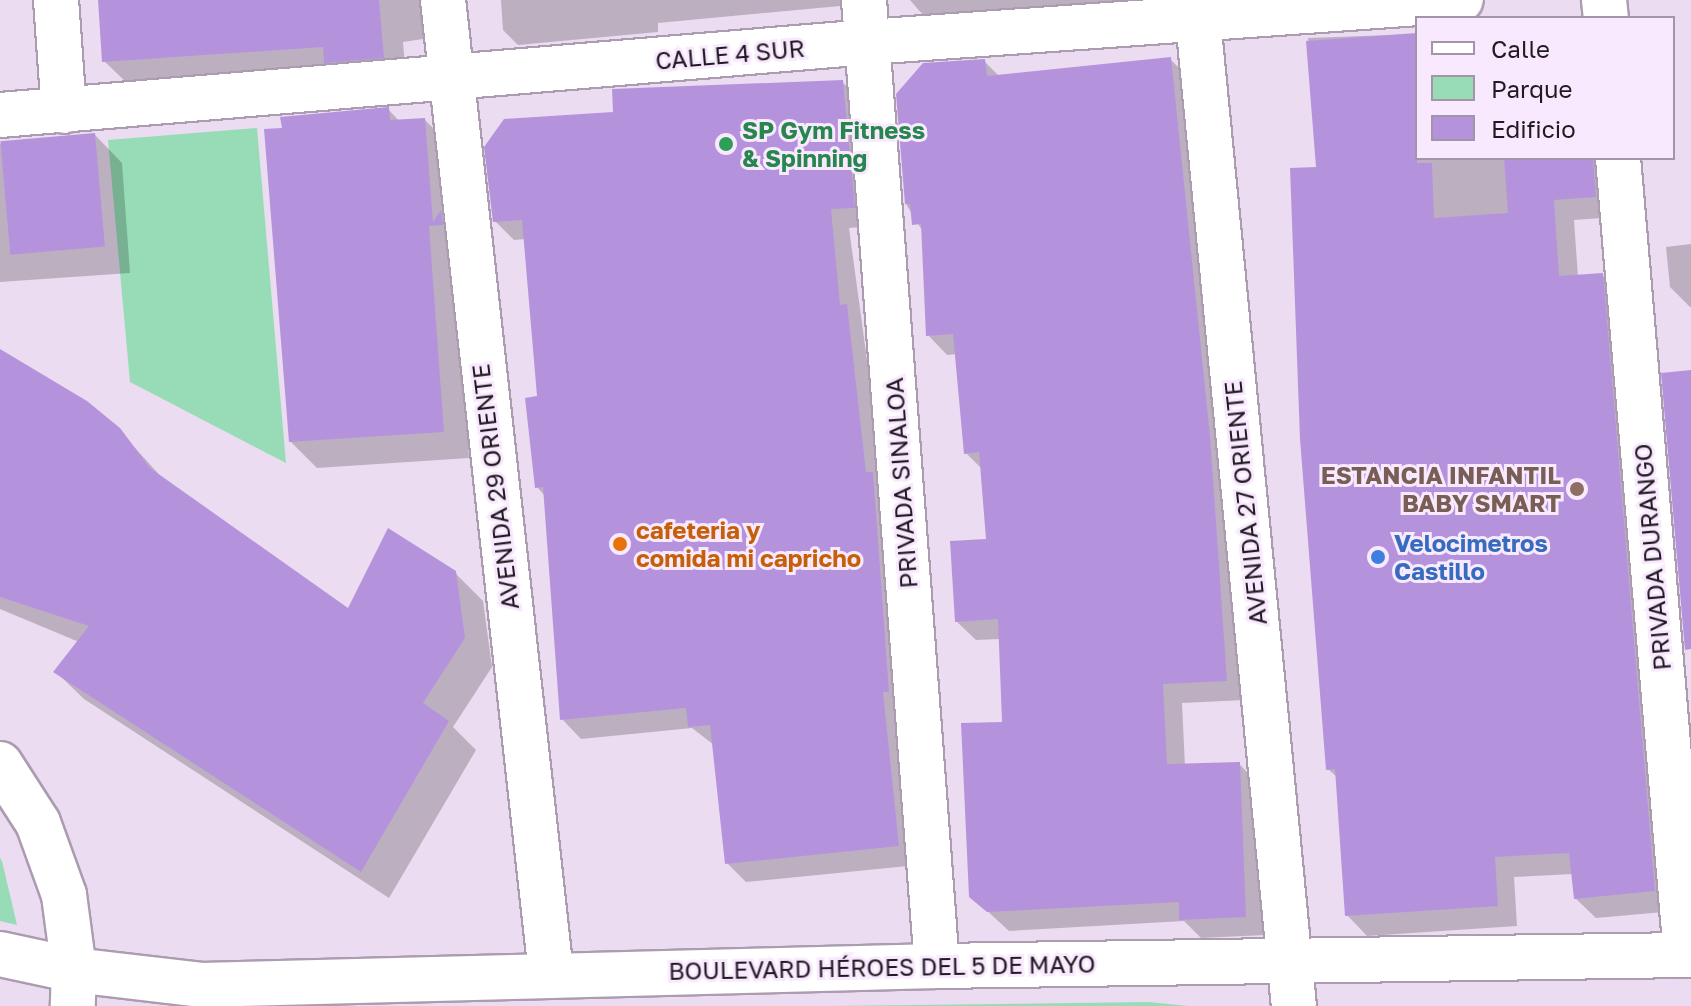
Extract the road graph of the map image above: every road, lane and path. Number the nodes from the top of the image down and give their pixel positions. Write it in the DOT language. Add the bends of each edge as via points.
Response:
graph roads {
  1 [pos="56,0"];
  2 [pos="443,0"];
  3 [pos="1461,0"];
  4 [pos="1197,11"];
  5 [pos="866,21"];
  6 [pos="449,80"];
  7 [pos="64,111"];
  8 [pos="0,115"];
  9 [pos="1618,160"];
  10 [pos="0,764"];
  11 [pos="0,954"];
  12 [pos="1689,955"];
  13 [pos="1289,961"];
  14 [pos="937,966"];
  15 [pos="551,974"];
  16 [pos="74,988"];
  17 [pos="1294,1006"];
  1 -- 7 [label="street"];
  2 -- 6 [label="street, AVENIDA 29 ORIENTE"];
  3 -- 4 [label="street, CALLE 4 SUR"];
  4 -- 5 [label="street, CALLE 4 SUR"];
  4 -- 13 [label="street, AVENIDA 27 ORIENTE"];
  5 -- 6 [label="street, CALLE 4 SUR"];
  5 -- 14 [label="street, PRIVADA SINALOA"];
  6 -- 7 [label="street, CALLE 4 SUR"];
  6 -- 15 [label="street, AVENIDA 29 ORIENTE"];
  7 -- 8 [label="street, CALLE 4 SUR"];
  9 -- 12 [label="street, PRIVADA DURANGO"];
  10 -- 16 [label="street" via="38,823 64,895"];
  11 -- 16 [label="street, BOULEVARD HÉROES DEL 5 DE MAYO"];
  12 -- 13 [label="street, BOULEVARD HÉROES DEL 5 DE MAYO"];
  13 -- 14 [label="street, BOULEVARD HÉROES DEL 5 DE MAYO"];
  13 -- 17 [label="street, AVENIDA 27 ORIENTE"];
  14 -- 15 [label="street, BOULEVARD HÉROES DEL 5 DE MAYO"];
  15 -- 16 [label="street, BOULEVARD HÉROES DEL 5 DE MAYO"];
}
